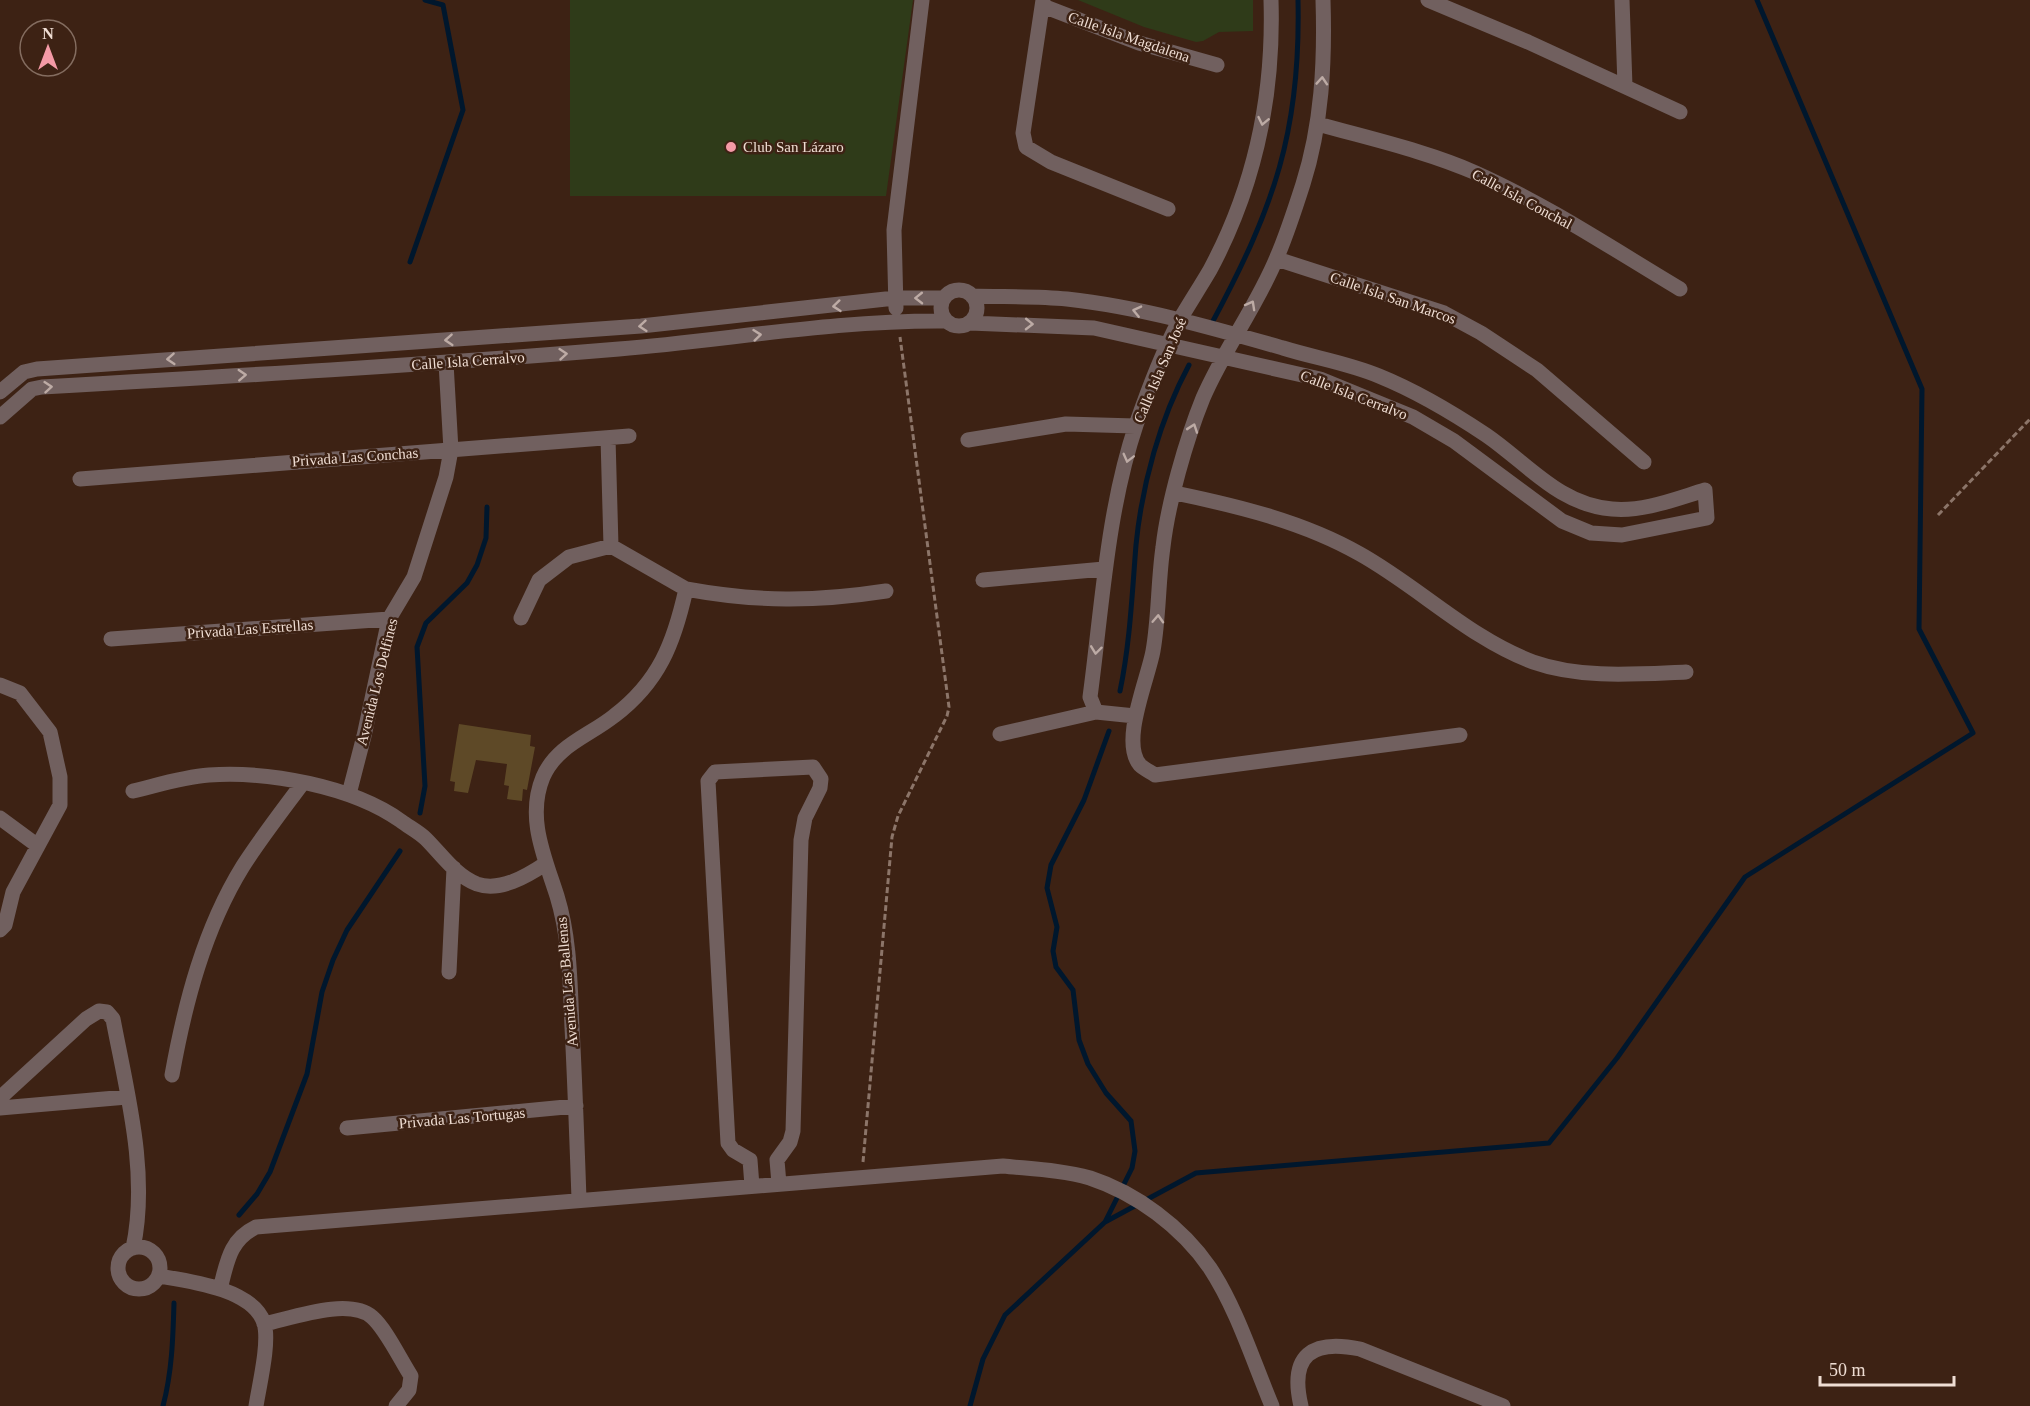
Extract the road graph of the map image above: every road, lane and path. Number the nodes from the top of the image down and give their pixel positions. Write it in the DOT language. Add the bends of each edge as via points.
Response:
graph roads {
  1 [pos="922,0"];
  2 [pos="1271,0"];
  3 [pos="1323,0"];
  4 [pos="1428,0"];
  5 [pos="1622,0"];
  6 [pos="1043,3"];
  7 [pos="1217,64"];
  8 [pos="1625,87"];
  9 [pos="1680,112"];
  10 [pos="1318,124"];
  11 [pos="1168,209"];
  12 [pos="1277,259"];
  13 [pos="1680,289"];
  14 [pos="972,296"];
  15 [pos="895,298"];
  16 [pos="943,298"];
  17 [pos="898,320"];
  18 [pos="945,321"];
  19 [pos="1179,321"];
  20 [pos="970,323"];
  21 [pos="1236,333"];
  22 [pos="1168,344"];
  23 [pos="1223,356"];
  24 [pos="446,363"];
  25 [pos="0,392"];
  26 [pos="0,417"];
  27 [pos="2030,419"];
  28 [pos="1136,426"];
  29 [pos="629,436"];
  30 [pos="608,438"];
  31 [pos="968,440"];
  32 [pos="451,450"];
  33 [pos="1644,462"];
  34 [pos="80,479"];
  35 [pos="1175,494"];
  36 [pos="1938,515"];
  37 [pos="610,546"];
  38 [pos="1104,568"];
  39 [pos="983,579"];
  40 [pos="686,589"];
  41 [pos="886,591"];
  42 [pos="521,618"];
  43 [pos="390,619"];
  44 [pos="111,639"];
  45 [pos="1686,672"];
  46 [pos="0,685"];
  47 [pos="1096,712"];
  48 [pos="1136,716"];
  49 [pos="1000,734"];
  50 [pos="1460,735"];
  51 [pos="302,784"];
  52 [pos="133,790"];
  53 [pos="349,794"];
  54 [pos="0,819"];
  55 [pos="38,846"];
  56 [pos="545,864"];
  57 [pos="454,868"];
  58 [pos="7,896"];
  59 [pos="0,930"];
  60 [pos="449,972"];
  61 [pos="172,1075"];
  62 [pos="128,1097"];
  63 [pos="0,1098"];
  64 [pos="576,1106"];
  65 [pos="0,1108"];
  66 [pos="347,1128"];
  67 [pos="862,1177"];
  68 [pos="778,1184"];
  69 [pos="752,1186"];
  70 [pos="579,1199"];
  71 [pos="133,1248"];
  72 [pos="159,1276"];
  73 [pos="220,1289"];
  74 [pos="264,1324"];
  75 [pos="256,1406"];
  76 [pos="396,1406"];
  77 [pos="1272,1406"];
  78 [pos="1301,1406"];
  79 [pos="1503,1406"];
  1 -- 15 [label="street" via="899,178"];
  2 -- 19 [label="street, Calle Isla San José, one-way" via="1272,44 1265,114 1250,175 1210,270"];
  10 -- 3 [label="street, one-way"];
  4 -- 8 [label="street"];
  5 -- 8 [label="street"];
  6 -- 7 [label="street, Calle Isla Magdalena" via="1139,43"];
  6 -- 11 [label="street" via="1023,141 1032,152 1051,162"];
  8 -- 9 [label="street"];
  10 -- 12 [label="street" via="1304,183"];
  10 -- 13 [label="street, Calle Isla Conchal" via="1474,172 1524,196"];
  21 -- 12 [label="street, one-way"];
  12 -- 33 [label="street, Calle Isla San Marcos" via="1444,313 1481,333 1538,370"];
  14 -- 16 [label="street" via="957,290"];
  19 -- 14 [label="street, Calle Isla Cerralvo, one-way" via="1065,299"];
  14 -- 20 [label="street" via="977,310"];
  16 -- 15 [label="street, Calle Isla Cerralvo, one-way"];
  15 -- 17 [label="street"];
  15 -- 25 [label="street, Calle Isla Cerralvo, one-way" via="641,326 37,369 24,372"];
  16 -- 18 [label="street" via="940,306"];
  17 -- 18 [label="street, Calle Isla Cerralvo"];
  24 -- 17 [label="street, Calle Isla Cerralvo, one-way"];
  17 -- 67 [label="path" via="949,706 892,837"];
  18 -- 20 [label="street" via="957,327"];
  19 -- 21 [label="street, Calle Isla Cerralvo"];
  19 -- 22 [label="street, Calle Isla San José"];
  20 -- 22 [label="street, Calle Isla Cerralvo, one-way" via="1076,326"];
  21 -- 23 [label="street"];
  21 -- 23 [label="street, Calle Isla Cerralvo" via="1379,376 1486,436 1556,491 1591,507 1614,510 1653,506 1705,490 1707,518 1622,535 1591,533 1562,521 1454,441 1413,417 1320,379"];
  22 -- 23 [label="street, Calle Isla Cerralvo"];
  22 -- 28 [label="street, Calle Isla San José"];
  35 -- 23 [label="street, one-way" via="1203,399"];
  26 -- 24 [label="street, Calle Isla Cerralvo, one-way" via="32,389 42,387"];
  24 -- 32 [label="street, Avenida Los Delfines"];
  27 -- 36 [label="path"];
  28 -- 31 [label="street" via="1066,424"];
  28 -- 38 [label="street, Calle Isla San José, one-way"];
  29 -- 30 [label="street, Privada Las Conchas"];
  30 -- 32 [label="street, Privada Las Conchas"];
  30 -- 37 [label="street"];
  32 -- 34 [label="street, Privada Las Conchas"];
  32 -- 43 [label="street, Avenida Los Delfines" via="414,577"];
  35 -- 45 [label="street" via="1284,521 1359,553 1487,639 1534,662 1575,671"];
  48 -- 35 [label="street, one-way" via="1157,630 1163,544"];
  37 -- 40 [label="street"];
  37 -- 42 [label="street" via="569,557 539,580"];
  38 -- 39 [label="street"];
  38 -- 47 [label="street, Calle Isla San José, one-way" via="1090,697"];
  40 -- 41 [label="street" via="769,599 830,599"];
  40 -- 56 [label="street, Avenida Las Ballenas" via="677,630 648,684 614,716 566,746 543,777 536,813"];
  43 -- 44 [label="street, Privada Las Estrellas"];
  43 -- 53 [label="street, Avenida Los Delfines"];
  46 -- 55 [label="street" via="20,693 50,732 60,777 60,804"];
  47 -- 48 [label="street"];
  47 -- 49 [label="street"];
  48 -- 50 [label="street" via="1133,752 1140,766 1155,775"];
  51 -- 52 [label="street" via="224,775 186,778"];
  51 -- 53 [label="street"];
  51 -- 61 [label="street" via="242,867 222,906 196,972"];
  53 -- 57 [label="street" via="425,838"];
  54 -- 55 [label="street"];
  55 -- 58 [label="street"];
  56 -- 57 [label="street" via="526,876 480,885"];
  56 -- 64 [label="street, Avenida Las Ballenas" via="564,927"];
  57 -- 60 [label="street"];
  58 -- 59 [label="street" via="5,925"];
  62 -- 63 [label="street" via="113,1019 107,1012 99,1011 86,1018"];
  62 -- 65 [label="street"];
  62 -- 71 [label="street" via="140,1186 140,1218"];
  64 -- 66 [label="street, Privada Las Tortugas"];
  64 -- 70 [label="street, Avenida Las Ballenas"];
  67 -- 68 [label="street"];
  67 -- 77 [label="street" via="1004,1166 1090,1179 1137,1200 1170,1224 1209,1267"];
  68 -- 69 [label="street"];
  68 -- 69 [label="street" via="777,1160 793,1131 801,840 821,779 813,767 715,772 708,781 728,1143 750,1160"];
  69 -- 70 [label="street"];
  70 -- 73 [label="street" via="256,1227 242,1234 234,1246"];
  71 -- 72 [label="street" via="143,1248 158,1258"];
  71 -- 72 [label="street" via="120,1260 121,1279 135,1289 145,1289"];
  72 -- 73 [label="street"];
  73 -- 74 [label="street" via="246,1301"];
  74 -- 75 [label="street"];
  74 -- 76 [label="street" via="345,1307 361,1310 373,1318 411,1376 409,1390"];
  78 -- 79 [label="street" via="1297,1381 1303,1362 1321,1346 1338,1344 1360,1349"];
}
